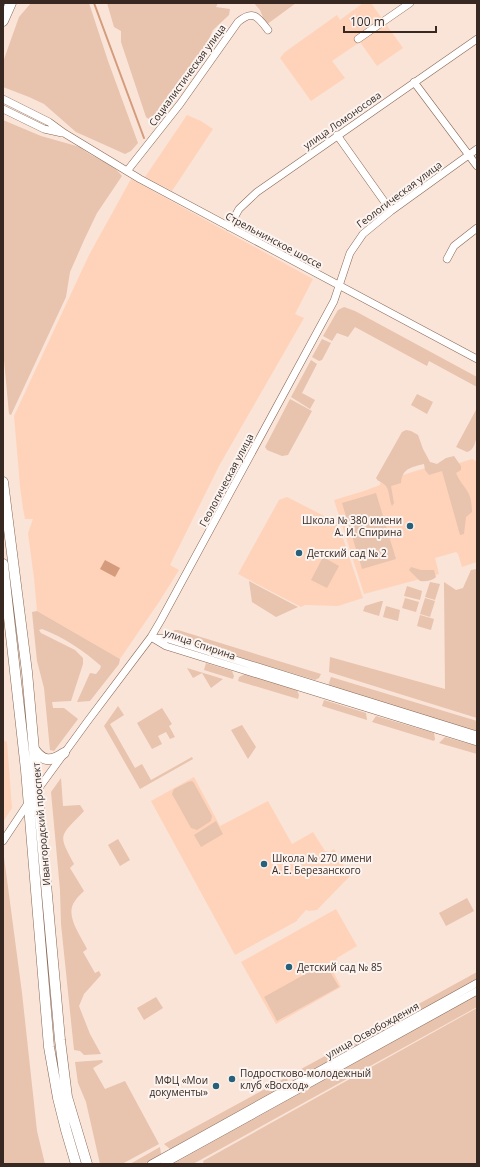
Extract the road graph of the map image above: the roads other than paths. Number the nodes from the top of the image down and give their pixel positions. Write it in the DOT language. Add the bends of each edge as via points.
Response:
graph roads {
  1 [pos="11,3"];
  2 [pos="410,3"];
  3 [pos="3,21"];
  4 [pos="268,30"];
  5 [pos="358,39"];
  6 [pos="477,39"];
  7 [pos="414,82"];
  8 [pos="3,99"];
  9 [pos="3,109"];
  10 [pos="64,133"];
  11 [pos="337,135"];
  12 [pos="477,149"];
  13 [pos="468,155"];
  14 [pos="477,166"];
  15 [pos="127,171"];
  16 [pos="391,211"];
  17 [pos="229,227"];
  18 [pos="477,228"];
  19 [pos="447,259"];
  20 [pos="339,285"];
  21 [pos="477,359"];
  22 [pos="3,482"];
  23 [pos="3,564"];
  24 [pos="151,637"];
  25 [pos="477,735"];
  26 [pos="477,742"];
  27 [pos="34,748"];
  28 [pos="64,753"];
  29 [pos="38,790"];
  30 [pos="29,803"];
  31 [pos="3,840"];
  32 [pos="477,983"];
  33 [pos="477,991"];
  34 [pos="76,1164"];
  35 [pos="87,1164"];
  36 [pos="151,1164"];
  37 [pos="164,1164"];
  1 -- 3 [label="highway"];
  2 -- 5 [label="street"];
  4 -- 15 [label="street, Социалистическая улица" via="257,16 252,15 238,22 180,104"];
  6 -- 7 [label="street, улица Ломоносова"];
  7 -- 11 [label="street, улица Ломоносова"];
  7 -- 13 [label="street"];
  8 -- 10 [label="street, Стрельнинское шоссе" via="49,122"];
  9 -- 10 [label="street, Стрельнинское шоссе" via="44,129"];
  10 -- 15 [label="street, Стрельнинское шоссе"];
  11 -- 16 [label="street"];
  11 -- 17 [label="street, улица Ломоносова" via="257,192 239,209"];
  12 -- 13 [label="street, Геологическая улица"];
  13 -- 14 [label="street"];
  13 -- 16 [label="street, Геологическая улица"];
  15 -- 17 [label="street, Стрельнинское шоссе"];
  16 -- 20 [label="street, Геологическая улица" via="357,240"];
  17 -- 20 [label="street, Стрельнинское шоссе"];
  18 -- 19 [label="street" via="454,246"];
  20 -- 21 [label="street, Стрельнинское шоссе"];
  20 -- 24 [label="street, Геологическая улица" via="330,308"];
  22 -- 27 [label="highway, Ивангородский проспект"];
  23 -- 30 [label="highway, Ивангородский проспект"];
  24 -- 25 [label="street, улица Спирина" via="168,639"];
  24 -- 26 [label="street, улица Спирина" via="166,646"];
  24 -- 28 [label="street, Геологическая улица"];
  27 -- 28 [label="highway" via="46,759 58,758"];
  27 -- 29 [label="highway, Ивангородский проспект"];
  28 -- 29 [label="street, Геологическая улица"];
  29 -- 30 [label="street, Геологическая улица"];
  29 -- 35 [label="highway, Ивангородский проспект" via="64,1076 67,1097"];
  30 -- 31 [label="street, Геологическая улица"];
  30 -- 34 [label="highway, Ивангородский проспект" via="52,1065"];
  32 -- 36 [label="street, улица Освобождения"];
  33 -- 37 [label="street, улица Освобождения"];
}
